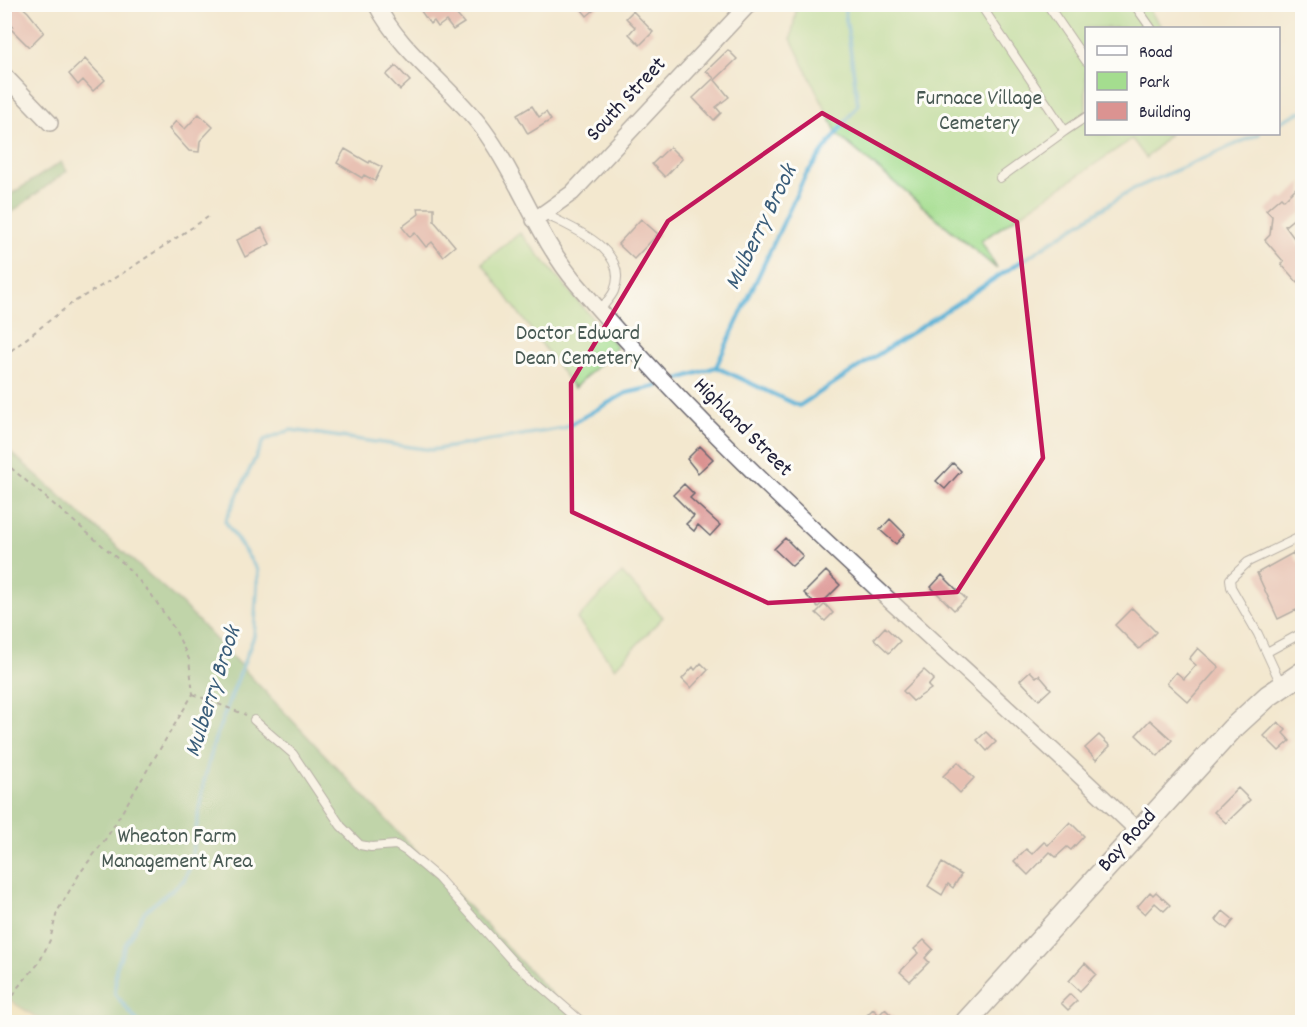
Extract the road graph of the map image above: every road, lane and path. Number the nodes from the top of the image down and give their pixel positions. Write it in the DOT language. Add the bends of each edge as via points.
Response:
graph roads {
  1 [pos="376,4"];
  2 [pos="749,4"];
  3 [pos="980,4"];
  4 [pos="1047,4"];
  5 [pos="1134,4"];
  6 [pos="1149,27"];
  7 [pos="1085,60"];
  8 [pos="4,75"];
  9 [pos="1085,118"];
  10 [pos="50,123"];
  11 [pos="1065,131"];
  12 [pos="1000,178"];
  13 [pos="208,216"];
  14 [pos="539,217"];
  15 [pos="600,310"];
  16 [pos="4,356"];
  17 [pos="4,462"];
  18 [pos="1302,536"];
  19 [pos="1302,633"];
  20 [pos="1268,652"];
  21 [pos="1302,673"];
  22 [pos="1282,686"];
  23 [pos="193,694"];
  24 [pos="236,710"];
  25 [pos="254,720"];
  26 [pos="1138,831"];
  27 [pos="4,1015"];
  28 [pos="582,1023"];
  29 [pos="966,1023"];
  1 -- 14 [label="street, Highland Street" via="397,35 482,127"];
  2 -- 14 [label="street, South Street" via="572,193"];
  3 -- 11 [label="lane"];
  4 -- 7 [label="lane"];
  5 -- 6 [label="lane"];
  8 -- 10 [label="street"];
  9 -- 11 [label="lane"];
  11 -- 12 [label="lane"];
  13 -- 16 [label="path" via="72,303"];
  14 -- 15 [label="street, Highland Street" via="561,264"];
  14 -- 15 [label="lane" via="590,238 614,259 614,291"];
  15 -- 26 [label="street, Highland Street" via="718,437 832,548 1028,725"];
  17 -- 23 [label="path" via="124,564 152,594 189,659"];
  18 -- 20 [label="lane" via="1248,562 1230,579"];
  19 -- 20 [label="lane"];
  20 -- 22 [label="lane"];
  21 -- 22 [label="main road, Bay Road"];
  22 -- 26 [label="main road, Bay Road" via="1243,718"];
  23 -- 24 [label="path"];
  23 -- 27 [label="path" via="107,837 74,883 57,912 39,963 18,987"];
  25 -- 28 [label="lane" via="292,754 341,826 360,845 396,846 406,851 438,878 513,962"];
  26 -- 29 [label="main road, Bay Road"];
}
